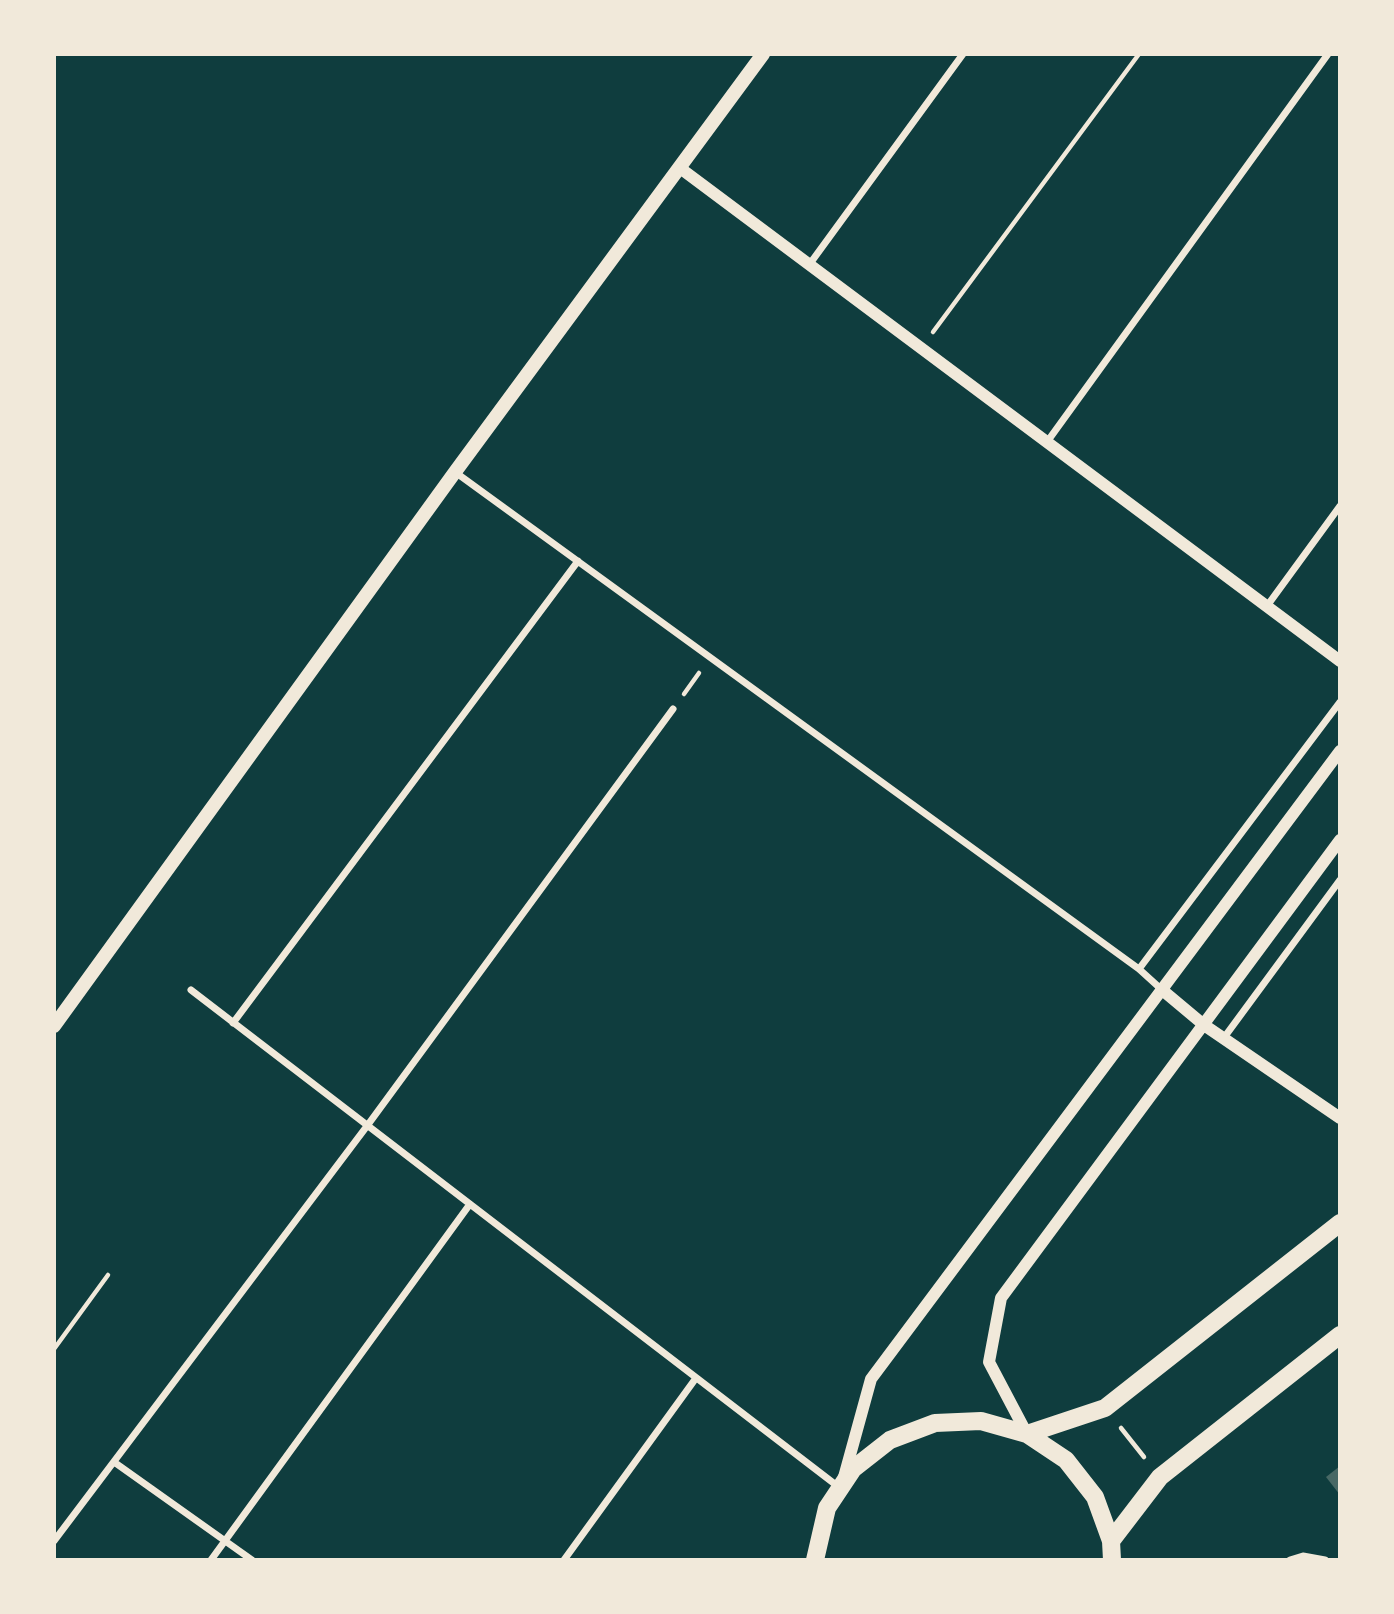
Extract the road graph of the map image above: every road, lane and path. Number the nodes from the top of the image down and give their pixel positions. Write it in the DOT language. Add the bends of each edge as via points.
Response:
graph roads {
  1 [pos="763,54"];
  2 [pos="962,54"];
  3 [pos="1139,54"];
  4 [pos="1328,54"];
  5 [pos="680,168"];
  6 [pos="809,265"];
  7 [pos="921,349"];
  8 [pos="1047,442"];
  9 [pos="455,472"];
  10 [pos="1340,506"];
  11 [pos="578,561"];
  12 [pos="1267,606"];
  13 [pos="710,658"];
  14 [pos="1340,661"];
  15 [pos="1340,702"];
  16 [pos="673,709"];
  17 [pos="1340,751"];
  18 [pos="1340,840"];
  19 [pos="1340,880"];
  20 [pos="1139,969"];
  21 [pos="1161,989"];
  22 [pos="191,990"];
  23 [pos="233,1023"];
  24 [pos="1203,1025"];
  25 [pos="54,1026"];
  26 [pos="1223,1039"];
  27 [pos="1340,1118"];
  28 [pos="368,1126"];
  29 [pos="470,1204"];
  30 [pos="1340,1223"];
  31 [pos="108,1275"];
  32 [pos="1340,1335"];
  33 [pos="54,1349"];
  34 [pos="696,1378"];
  35 [pos="1105,1408"];
  36 [pos="1027,1434"];
  37 [pos="114,1462"];
  38 [pos="1160,1477"];
  39 [pos="841,1488"];
  40 [pos="54,1541"];
  41 [pos="225,1541"];
  42 [pos="1111,1541"];
  43 [pos="211,1560"];
  44 [pos="252,1560"];
  45 [pos="564,1560"];
  46 [pos="815,1560"];
  47 [pos="1112,1560"];
  48 [pos="1290,1560"];
  49 [pos="1325,1560"];
  1 -- 5 [label="main road"];
  2 -- 6 [label="street"];
  3 -- 7 [label="path"];
  4 -- 8 [label="street"];
  5 -- 6 [label="street"];
  5 -- 9 [label="main road"];
  6 -- 7 [label="street"];
  7 -- 8 [label="street"];
  8 -- 12 [label="street"];
  9 -- 11 [label="street"];
  9 -- 25 [label="main road"];
  10 -- 12 [label="street"];
  11 -- 13 [label="street"];
  11 -- 23 [label="street"];
  12 -- 14 [label="street"];
  13 -- 16 [label="path"];
  13 -- 20 [label="street"];
  15 -- 20 [label="street"];
  16 -- 28 [label="street"];
  17 -- 21 [label="street"];
  18 -- 24 [label="street"];
  19 -- 26 [label="street"];
  20 -- 21 [label="street"];
  21 -- 24 [label="street"];
  21 -- 39 [label="street" via="871,1379"];
  22 -- 23 [label="street"];
  23 -- 28 [label="street"];
  24 -- 26 [label="street"];
  24 -- 36 [label="street" via="1001,1298 989,1362"];
  26 -- 27 [label="street"];
  28 -- 29 [label="street"];
  28 -- 37 [label="street"];
  29 -- 34 [label="street"];
  29 -- 41 [label="street"];
  30 -- 35 [label="main road"];
  31 -- 33 [label="path"];
  32 -- 38 [label="main road"];
  34 -- 39 [label="street"];
  34 -- 45 [label="street"];
  35 -- 36 [label="main road"];
  35 -- 38 [label="path"];
  36 -- 39 [label="main road" via="981,1421 934,1423 890,1440 853,1469"];
  36 -- 42 [label="main road" via="1066,1460 1088,1488"];
  37 -- 40 [label="street"];
  37 -- 41 [label="street"];
  38 -- 42 [label="main road"];
  39 -- 46 [label="main road" via="827,1508"];
  41 -- 43 [label="street"];
  41 -- 44 [label="street"];
  42 -- 47 [label="main road"];
  48 -- 49 [label="street" via="1303,1556"];
}
